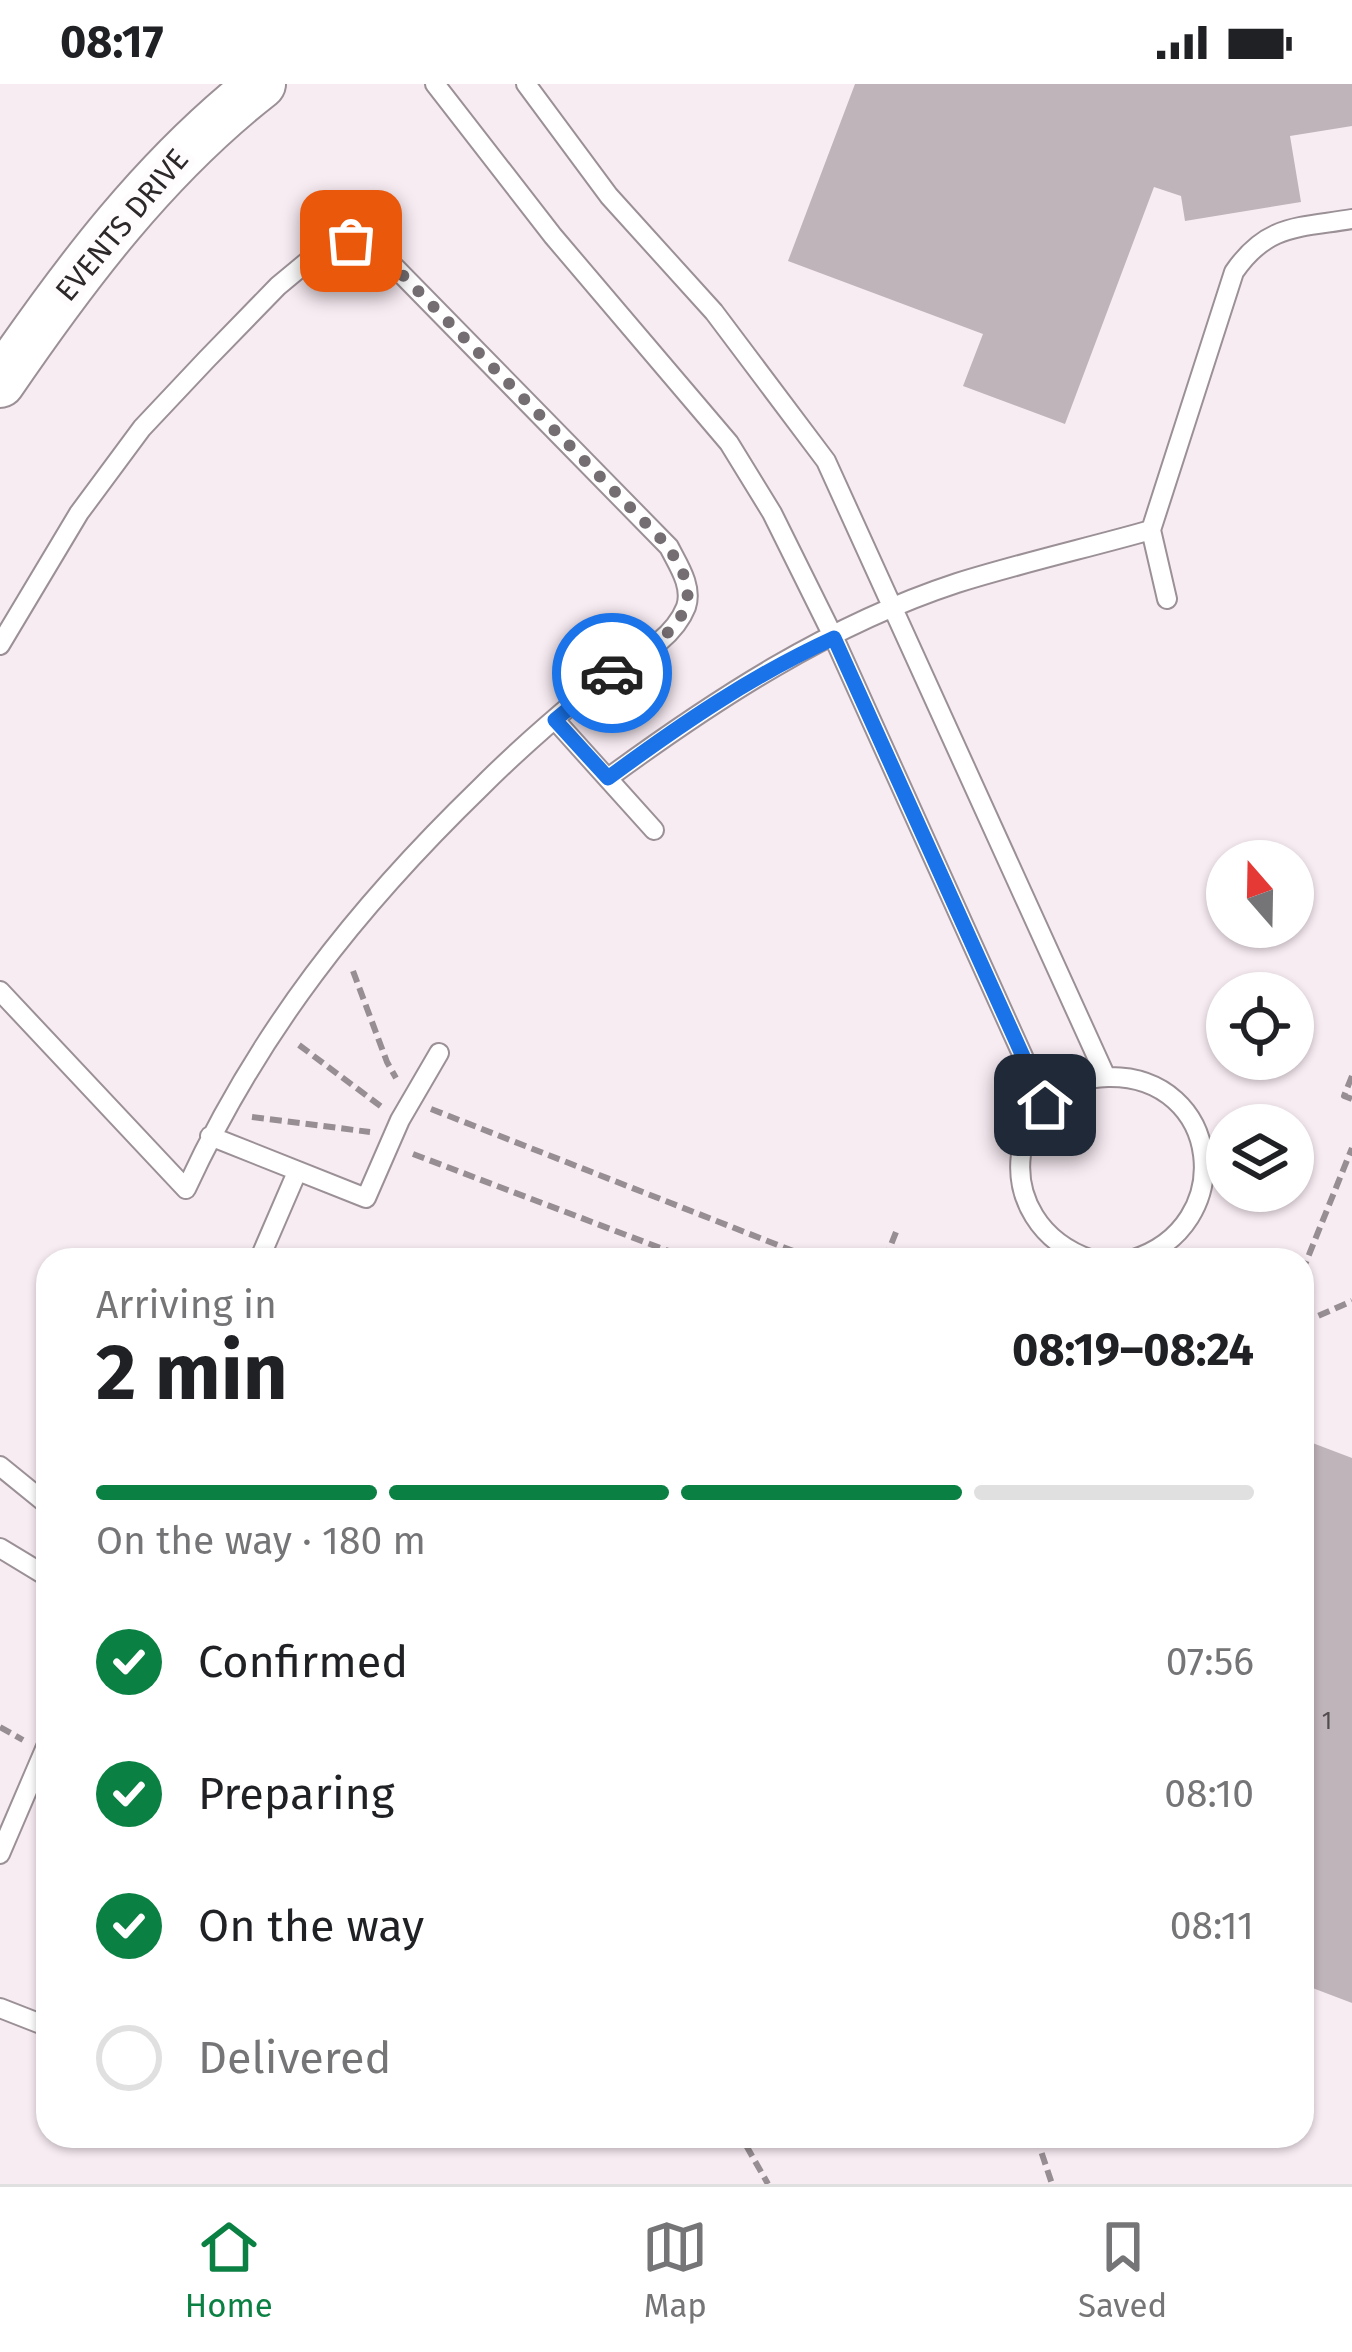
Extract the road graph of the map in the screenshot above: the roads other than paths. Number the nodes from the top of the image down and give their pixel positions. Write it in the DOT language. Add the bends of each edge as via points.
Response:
graph roads {
  1 [pos="261,84"];
  2 [pos="435,84"];
  3 [pos="526,84"];
  4 [pos="1352,219"];
  5 [pos="0,382"];
  6 [pos="1151,530"];
  7 [pos="1167,599"];
  8 [pos="895,608"];
  9 [pos="834,638"];
  10 [pos="0,645"];
  11 [pos="555,720"];
  12 [pos="608,778"];
  13 [pos="654,830"];
  14 [pos="0,992"];
  15 [pos="439,1053"];
  16 [pos="1106,1077"];
  17 [pos="1045,1105"];
  18 [pos="210,1136"];
  19 [pos="297,1172"];
  20 [pos="264,1248"];
  21 [pos="1064,1248"];
  22 [pos="1161,1248"];
  23 [pos="0,1466"];
  24 [pos="36,1495"];
  25 [pos="0,1548"];
  26 [pos="36,1570"];
  27 [pos="36,1770"];
  28 [pos="0,1854"];
  29 [pos="0,2008"];
  30 [pos="36,2022"];
  1 -- 5 [label="street, EVENTS DRIVE" via="204,128 77,271"];
  2 -- 9 [label="lane" via="729,443"];
  3 -- 8 [label="lane" via="826,461"];
  4 -- 6 [label="lane" via="1269,236 1234,272"];
  6 -- 7 [label="lane"];
  6 -- 8 [label="lane"];
  8 -- 9 [label="lane"];
  8 -- 16 [label="lane"];
  9 -- 12 [label="lane" via="701,710"];
  9 -- 17 [label="lane"];
  10 -- 11 [label="lane" via="142,428 278,286 325,247 351,241 377,249 669,547 687,584 686,606 667,634"];
  11 -- 12 [label="lane"];
  11 -- 18 [label="lane" via="481,786 348,930 284,1010"];
  12 -- 13 [label="lane"];
  14 -- 18 [label="lane" via="186,1189"];
  15 -- 19 [label="lane" via="366,1198"];
  16 -- 17 [label="lane"];
  16 -- 22 [label="lane" via="1161,1090 1198,1132 1203,1189 1193,1216"];
  17 -- 21 [label="lane" via="1020,1156 1020,1185 1029,1212"];
  18 -- 19 [label="lane"];
  19 -- 20 [label="lane"];
  23 -- 24 [label="lane"];
  25 -- 26 [label="lane"];
  27 -- 28 [label="lane"];
  29 -- 30 [label="lane"];
}
